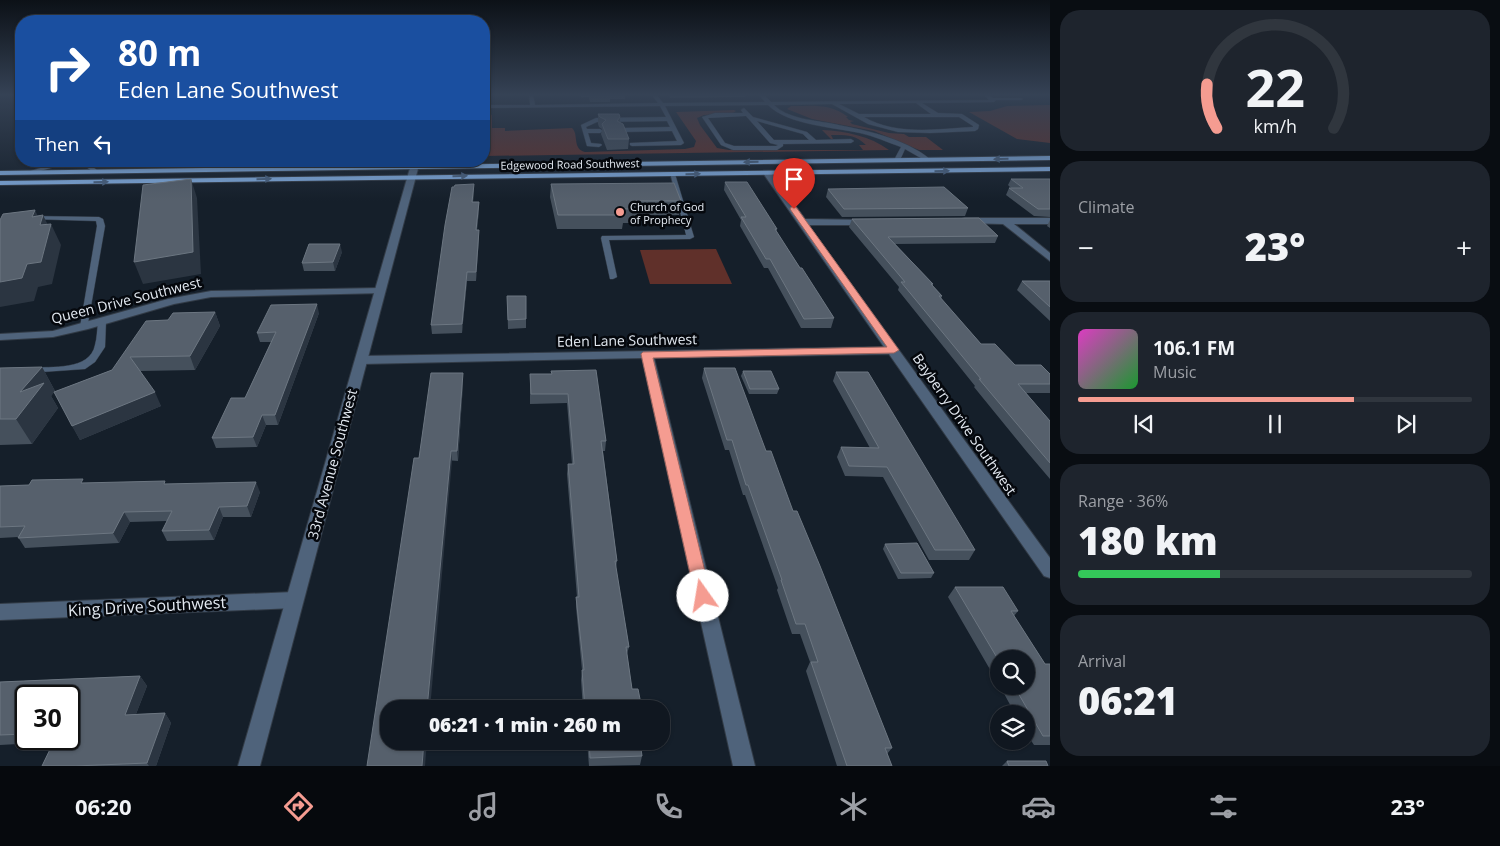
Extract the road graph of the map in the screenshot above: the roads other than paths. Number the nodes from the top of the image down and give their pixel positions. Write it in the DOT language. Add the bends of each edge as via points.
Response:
graph roads {
  1 [pos="673,129"];
  2 [pos="600,130"];
  3 [pos="621,130"];
  4 [pos="640,130"];
  5 [pos="648,130"];
  6 [pos="713,130"];
  7 [pos="761,130"];
  8 [pos="794,130"];
  9 [pos="853,130"];
  10 [pos="889,130"];
  11 [pos="912,130"];
  12 [pos="584,131"];
  13 [pos="851,141"];
  14 [pos="778,142"];
  15 [pos="814,142"];
  16 [pos="632,144"];
  17 [pos="647,144"];
  18 [pos="599,145"];
  19 [pos="904,146"];
  20 [pos="1050,158"];
  21 [pos="897,160"];
  22 [pos="928,160"];
  23 [pos="49,167"];
  24 [pos="90,167"];
  25 [pos="474,167"];
  26 [pos="490,167"];
  27 [pos="414,168"];
  28 [pos="1050,170"];
  29 [pos="95,171"];
  30 [pos="0,172"];
  31 [pos="30,172"];
  32 [pos="81,172"];
  33 [pos="818,172"];
  34 [pos="767,173"];
  35 [pos="672,174"];
  36 [pos="0,178"];
  37 [pos="0,183"];
  38 [pos="22,219"];
  39 [pos="956,221"];
  40 [pos="1005,221"];
  41 [pos="1050,221"];
  42 [pos="803,222"];
  43 [pos="879,222"];
  44 [pos="1050,258"];
  45 [pos="613,277"];
  46 [pos="380,291"];
  47 [pos="102,322"];
  48 [pos="84,327"];
  49 [pos="0,337"];
  50 [pos="894,350"];
  51 [pos="646,354"];
  52 [pos="361,360"];
  53 [pos="17,372"];
  54 [pos="1050,571"];
  55 [pos="294,600"];
  56 [pos="0,612"];
  57 [pos="249,766"];
  58 [pos="744,766"];
  1 -- 17 [label="lane" via="681,143"];
  2 -- 12 [label="lane"];
  3 -- 4 [label="lane"];
  4 -- 5 [label="lane"];
  4 -- 17 [label="lane"];
  6 -- 14 [label="lane" via="723,144 733,148 777,148 781,145"];
  7 -- 14 [label="lane" via="772,142"];
  8 -- 15 [label="lane" via="805,133"];
  9 -- 19 [label="lane"];
  10 -- 11 [label="lane"];
  12 -- 18 [label="lane" via="589,145"];
  13 -- 15 [label="lane"];
  14 -- 15 [label="lane"];
  16 -- 17 [label="lane"];
  19 -- 21 [label="lane"];
  19 -- 22 [label="lane"];
  20 -- 22 [label="main road, Edgewood Road Southwest, one-way"];
  21 -- 22 [label="main road, Edgewood Road Southwest"];
  21 -- 26 [label="main road, Edgewood Road Southwest, one-way"];
  22 -- 33 [label="main road" via="923,166 835,167"];
  23 -- 31 [label="lane"];
  24 -- 29 [label="lane"];
  25 -- 27 [label="main road, Edgewood Road Southwest, one-way"];
  27 -- 29 [label="main road, Edgewood Road Southwest"];
  27 -- 35 [label="main road, Edgewood Road Southwest, one-way"];
  37 -- 27 [label="main road, Edgewood Road Southwest, one-way"];
  27 -- 46 [label="street, 33rd Avenue Southwest"];
  33 -- 28 [label="main road, Edgewood Road Southwest, one-way"];
  29 -- 32 [label="main road, Edgewood Road Southwest"];
  30 -- 31 [label="main road, Edgewood Road Southwest"];
  31 -- 32 [label="main road, Edgewood Road Southwest"];
  32 -- 36 [label="main road" via="62,178"];
  33 -- 34 [label="main road, Edgewood Road Southwest"];
  35 -- 34 [label="main road, Edgewood Road Southwest, one-way"];
  34 -- 42 [label="street, Bayberry Drive Southwest"];
  35 -- 45 [label="lane" via="690,236 605,238"];
  38 -- 48 [label="lane" via="99,219 101,226"];
  39 -- 40 [label="street"];
  40 -- 41 [label="street"];
  40 -- 44 [label="street"];
  42 -- 43 [label="street"];
  42 -- 50 [label="street, Bayberry Drive Southwest"];
  46 -- 47 [label="street, Queen Drive Southwest" via="211,294 172,300"];
  46 -- 52 [label="street, 33rd Avenue Southwest"];
  47 -- 48 [label="street, Queen Drive Southwest"];
  47 -- 53 [label="lane" via="100,348 82,367"];
  48 -- 49 [label="street, Queen Drive Southwest" via="52,334"];
  50 -- 51 [label="street, Eden Lane Southwest"];
  50 -- 54 [label="street, Bayberry Drive Southwest"];
  51 -- 52 [label="street, Eden Lane Southwest"];
  51 -- 58 [label="street"];
  52 -- 55 [label="street, 33rd Avenue Southwest"];
  55 -- 56 [label="street, King Drive Southwest"];
  55 -- 57 [label="street, 33rd Avenue Southwest"];
}
